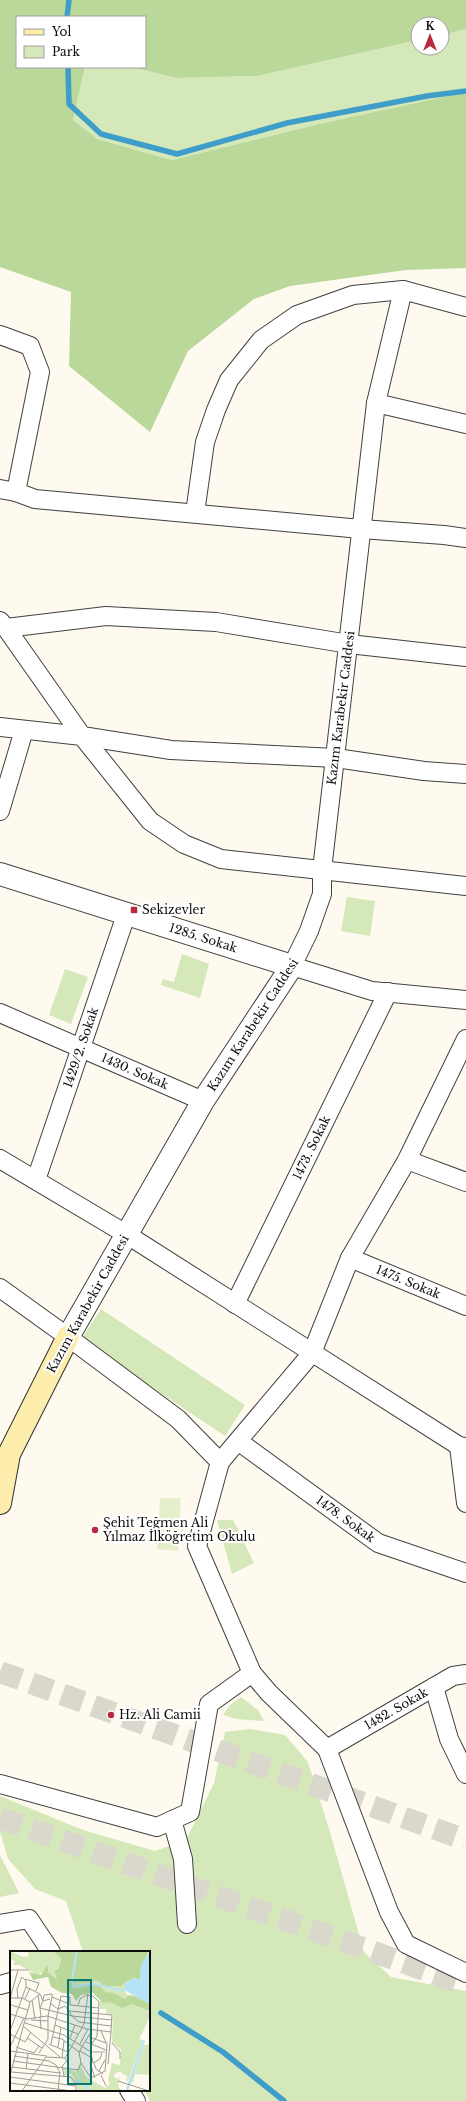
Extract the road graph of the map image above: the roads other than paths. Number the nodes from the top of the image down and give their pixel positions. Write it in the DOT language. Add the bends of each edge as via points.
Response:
graph roads {
  1 [pos="403,290"];
  2 [pos="466,307"];
  3 [pos="0,335"];
  4 [pos="376,403"];
  5 [pos="466,424"];
  6 [pos="8,490"];
  7 [pos="195,513"];
  8 [pos="361,529"];
  9 [pos="466,538"];
  10 [pos="3,624"];
  11 [pos="349,644"];
  12 [pos="466,657"];
  13 [pos="0,727"];
  14 [pos="24,730"];
  15 [pos="82,736"];
  16 [pos="336,758"];
  17 [pos="466,774"];
  18 [pos="0,812"];
  19 [pos="322,870"];
  20 [pos="0,874"];
  21 [pos="466,886"];
  22 [pos="126,915"];
  23 [pos="292,966"];
  24 [pos="388,992"];
  25 [pos="466,1000"];
  26 [pos="0,1013"];
  27 [pos="466,1039"];
  28 [pos="82,1048"];
  29 [pos="203,1102"];
  30 [pos="0,1159"];
  31 [pos="407,1160"];
  32 [pos="36,1180"];
  33 [pos="466,1182"];
  34 [pos="126,1234"];
  35 [pos="350,1258"];
  36 [pos="0,1288"];
  37 [pos="465,1303"];
  38 [pos="235,1304"];
  39 [pos="68,1337"];
  40 [pos="312,1353"];
  41 [pos="238,1441"];
  42 [pos="462,1447"];
  43 [pos="5,1452"];
  44 [pos="220,1462"];
  45 [pos="0,1503"];
  46 [pos="466,1503"];
  47 [pos="466,1573"];
  48 [pos="252,1673"];
  49 [pos="466,1674"];
  50 [pos="434,1687"];
  51 [pos="327,1749"];
  52 [pos="466,1774"];
  53 [pos="0,1784"];
  54 [pos="172,1820"];
  55 [pos="0,1924"];
  56 [pos="187,1924"];
  57 [pos="50,1951"];
  58 [pos="466,1973"];
  59 [pos="10,1982"];
  60 [pos="0,1985"];
  61 [pos="131,2091"];
  62 [pos="136,2101"];
  1 -- 2 [label="street"];
  1 -- 4 [label="street, Kazım Karabekir Caddesi"];
  1 -- 7 [label="street" via="353,295 297,315 261,340 229,380 216,410 205,442"];
  3 -- 6 [label="street" via="30,346 40,372"];
  4 -- 5 [label="street"];
  4 -- 8 [label="street, Kazım Karabekir Caddesi"];
  6 -- 7 [label="street" via="34,499"];
  7 -- 8 [label="street"];
  8 -- 9 [label="street"];
  8 -- 11 [label="street, Kazım Karabekir Caddesi"];
  10 -- 11 [label="street" via="106,616 216,622"];
  10 -- 15 [label="street"];
  11 -- 12 [label="street"];
  11 -- 16 [label="street, Kazım Karabekir Caddesi"];
  13 -- 14 [label="street"];
  14 -- 15 [label="street"];
  14 -- 18 [label="street"];
  15 -- 16 [label="street" via="171,750"];
  15 -- 19 [label="street" via="150,821 184,844 221,859"];
  16 -- 17 [label="street" via="424,771"];
  16 -- 19 [label="street, Kazım Karabekir Caddesi"];
  19 -- 21 [label="street"];
  19 -- 23 [label="street, Kazım Karabekir Caddesi" via="322,894 309,931"];
  20 -- 22 [label="street, 1285. Sokak"];
  22 -- 23 [label="street, 1285. Sokak"];
  22 -- 28 [label="street, 1429/2. Sokak"];
  23 -- 24 [label="street" via="372,991"];
  23 -- 29 [label="street, Kazım Karabekir Caddesi"];
  24 -- 25 [label="street"];
  24 -- 38 [label="street, 1473. Sokak"];
  26 -- 28 [label="street, 1430. Sokak"];
  27 -- 31 [label="street"];
  28 -- 29 [label="street, 1430. Sokak"];
  28 -- 32 [label="street, 1429/2. Sokak"];
  29 -- 34 [label="street, Kazım Karabekir Caddesi"];
  30 -- 32 [label="street"];
  31 -- 33 [label="street"];
  31 -- 35 [label="street"];
  32 -- 34 [label="street"];
  34 -- 38 [label="street"];
  34 -- 39 [label="street, Kazım Karabekir Caddesi"];
  35 -- 37 [label="street, 1475. Sokak"];
  35 -- 40 [label="street"];
  36 -- 39 [label="street"];
  38 -- 40 [label="street"];
  39 -- 43 [label="main road, Kazım Karabekir Caddesi"];
  39 -- 44 [label="street" via="178,1419"];
  40 -- 41 [label="street"];
  40 -- 42 [label="street"];
  41 -- 44 [label="street"];
  41 -- 47 [label="street, 1478. Sokak" via="378,1543"];
  42 -- 46 [label="street"];
  43 -- 45 [label="main road, Kazım Karabekir Caddesi"];
  44 -- 48 [label="street" via="197,1546"];
  48 -- 51 [label="street"];
  48 -- 54 [label="street" via="209,1704 190,1812"];
  49 -- 50 [label="street, 1482. Sokak" via="453,1676"];
  50 -- 51 [label="street, 1482. Sokak"];
  50 -- 52 [label="street" via="449,1739"];
  51 -- 58 [label="street" via="389,1912 406,1944"];
  53 -- 54 [label="street" via="157,1827"];
  54 -- 56 [label="street" via="184,1859"];
  55 -- 57 [label="street" via="29,1919"];
  59 -- 60 [label="street"];
  61 -- 62 [label="street"];
}
